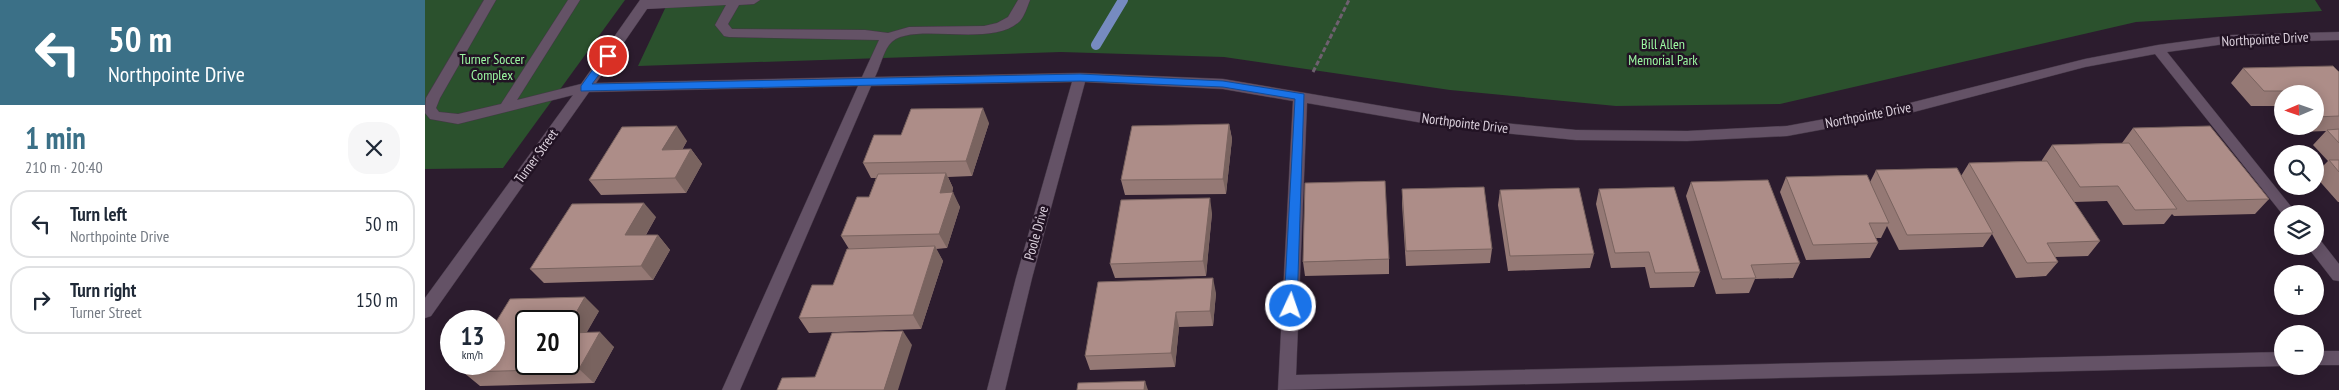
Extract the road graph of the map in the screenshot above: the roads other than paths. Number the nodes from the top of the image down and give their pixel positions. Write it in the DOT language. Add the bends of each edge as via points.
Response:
graph roads {
  1 [pos="490,0"];
  2 [pos="574,0"];
  3 [pos="754,0"];
  4 [pos="1024,0"];
  5 [pos="735,1"];
  6 [pos="644,2"];
  7 [pos="2339,36"];
  8 [pos="888,37"];
  9 [pos="2158,49"];
  10 [pos="1080,77"];
  11 [pos="865,81"];
  12 [pos="584,88"];
  13 [pos="1300,96"];
  14 [pos="505,108"];
  15 [pos="2283,205"];
  16 [pos="2323,255"];
  17 [pos="2339,275"];
  18 [pos="425,311"];
  19 [pos="2324,358"];
  20 [pos="2339,358"];
  21 [pos="2274,359"];
  22 [pos="1287,386"];
  23 [pos="731,390"];
  24 [pos="996,390"];
  1 -- 14 [label="street, Northpointe Drive" via="429,108 435,116 458,119"];
  2 -- 14 [label="street"];
  3 -- 5 [label="street"];
  4 -- 8 [label="street" via="1014,20 1002,26 904,32"];
  5 -- 6 [label="street"];
  5 -- 8 [label="street" via="721,25 729,33"];
  6 -- 12 [label="street, Turner Street"];
  7 -- 9 [label="street, Northpointe Drive" via="2232,39"];
  8 -- 11 [label="street"];
  9 -- 13 [label="street, Northpointe Drive" via="2085,63 1906,108 1787,131 1687,136 1576,135 1452,123"];
  9 -- 15 [label="street"];
  10 -- 11 [label="street, Northpointe Drive"];
  10 -- 13 [label="street, Northpointe Drive" via="1223,84"];
  10 -- 24 [label="street, Poole Drive"];
  11 -- 12 [label="street, Northpointe Drive"];
  11 -- 23 [label="street"];
  12 -- 14 [label="street, Northpointe Drive"];
  12 -- 18 [label="street, Turner Street"];
  13 -- 22 [label="street"];
  16 -- 17 [label="street"];
  19 -- 20 [label="street"];
  21 -- 22 [label="street"];
}
